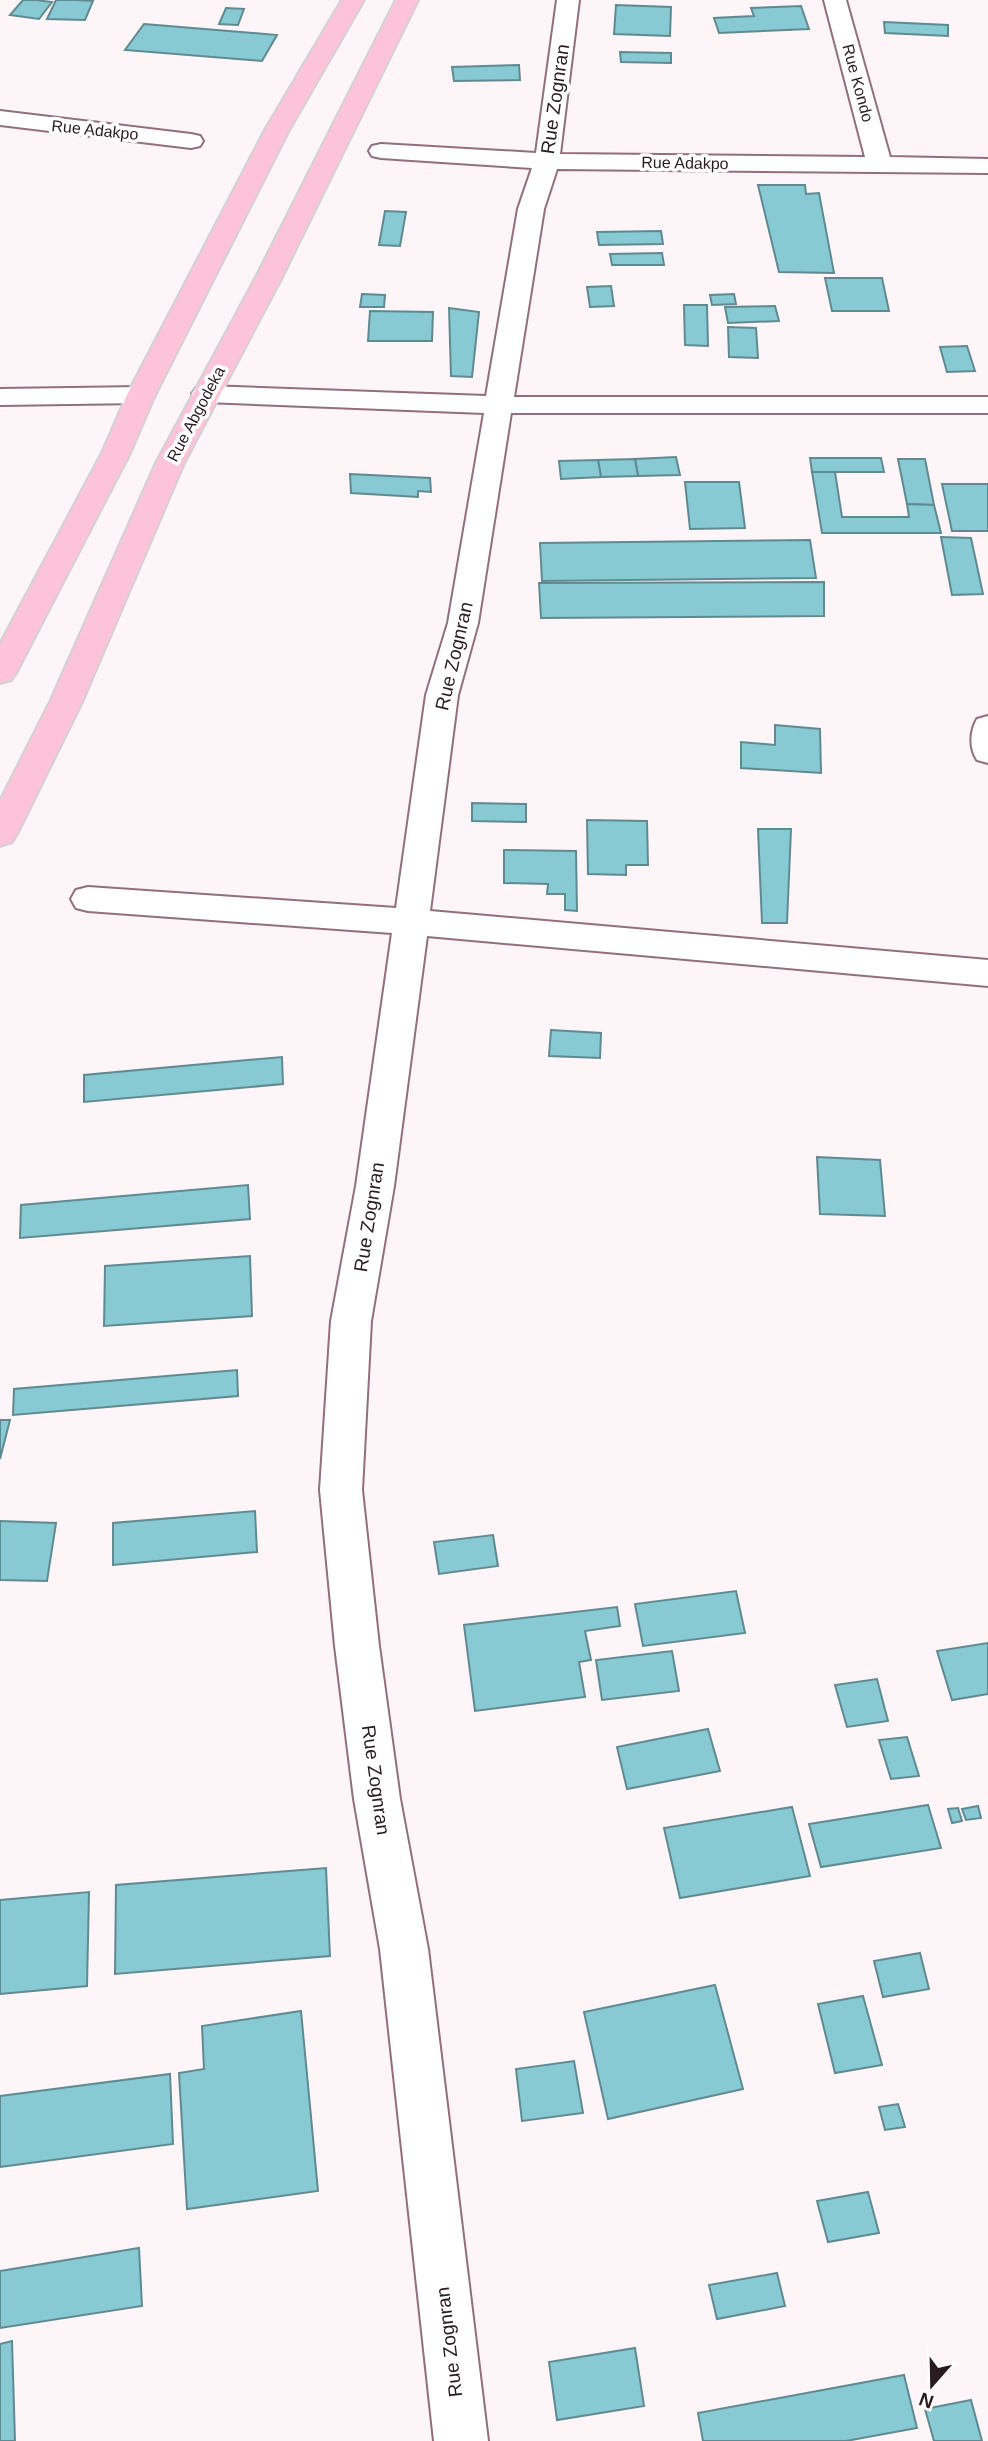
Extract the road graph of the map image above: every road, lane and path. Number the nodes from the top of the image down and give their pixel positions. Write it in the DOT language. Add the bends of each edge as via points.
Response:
graph roads {
  1 [pos="353,0"];
  2 [pos="407,0"];
  3 [pos="568,0"];
  4 [pos="835,0"];
  5 [pos="0,118"];
  6 [pos="191,141"];
  7 [pos="382,151"];
  8 [pos="547,161"];
  9 [pos="880,166"];
  10 [pos="988,166"];
  11 [pos="174,395"];
  12 [pos="0,397"];
  13 [pos="499,405"];
  14 [pos="988,405"];
  15 [pos="0,673"];
  16 [pos="988,727"];
  17 [pos="988,752"];
  18 [pos="0,834"];
  19 [pos="88,899"];
  20 [pos="412,922"];
  21 [pos="988,973"];
  22 [pos="461,2441"];
  1 -- 11 [label="main road, Rue Abgodeka" via="277,130"];
  2 -- 11 [label="main road, Rue Abgodeka" via="268,279"];
  3 -- 8 [label="street, Rue Zognran"];
  4 -- 9 [label="street, Rue Kondo"];
  5 -- 6 [label="street, Rue Adakpo"];
  7 -- 8 [label="street, Rue Adakpo"];
  8 -- 9 [label="street, Rue Adakpo"];
  8 -- 13 [label="street, Rue Zognran" via="531,209"];
  9 -- 10 [label="street, Rue Adakpo"];
  11 -- 12 [label="street"];
  11 -- 13 [label="street"];
  11 -- 15 [label="main road, Rue Abgodeka" via="116,453"];
  11 -- 18 [label="main road, Rue Abgodeka" via="170,463 66,702"];
  13 -- 14 [label="street"];
  13 -- 20 [label="street, Rue Zognran" via="463,623 442,695"];
  16 -- 17 [label="street"];
  19 -- 20 [label="street"];
  20 -- 21 [label="street"];
  20 -- 22 [label="street, Rue Zognran" via="352,1321 341,1490 377,1800 404,1949"];
}
